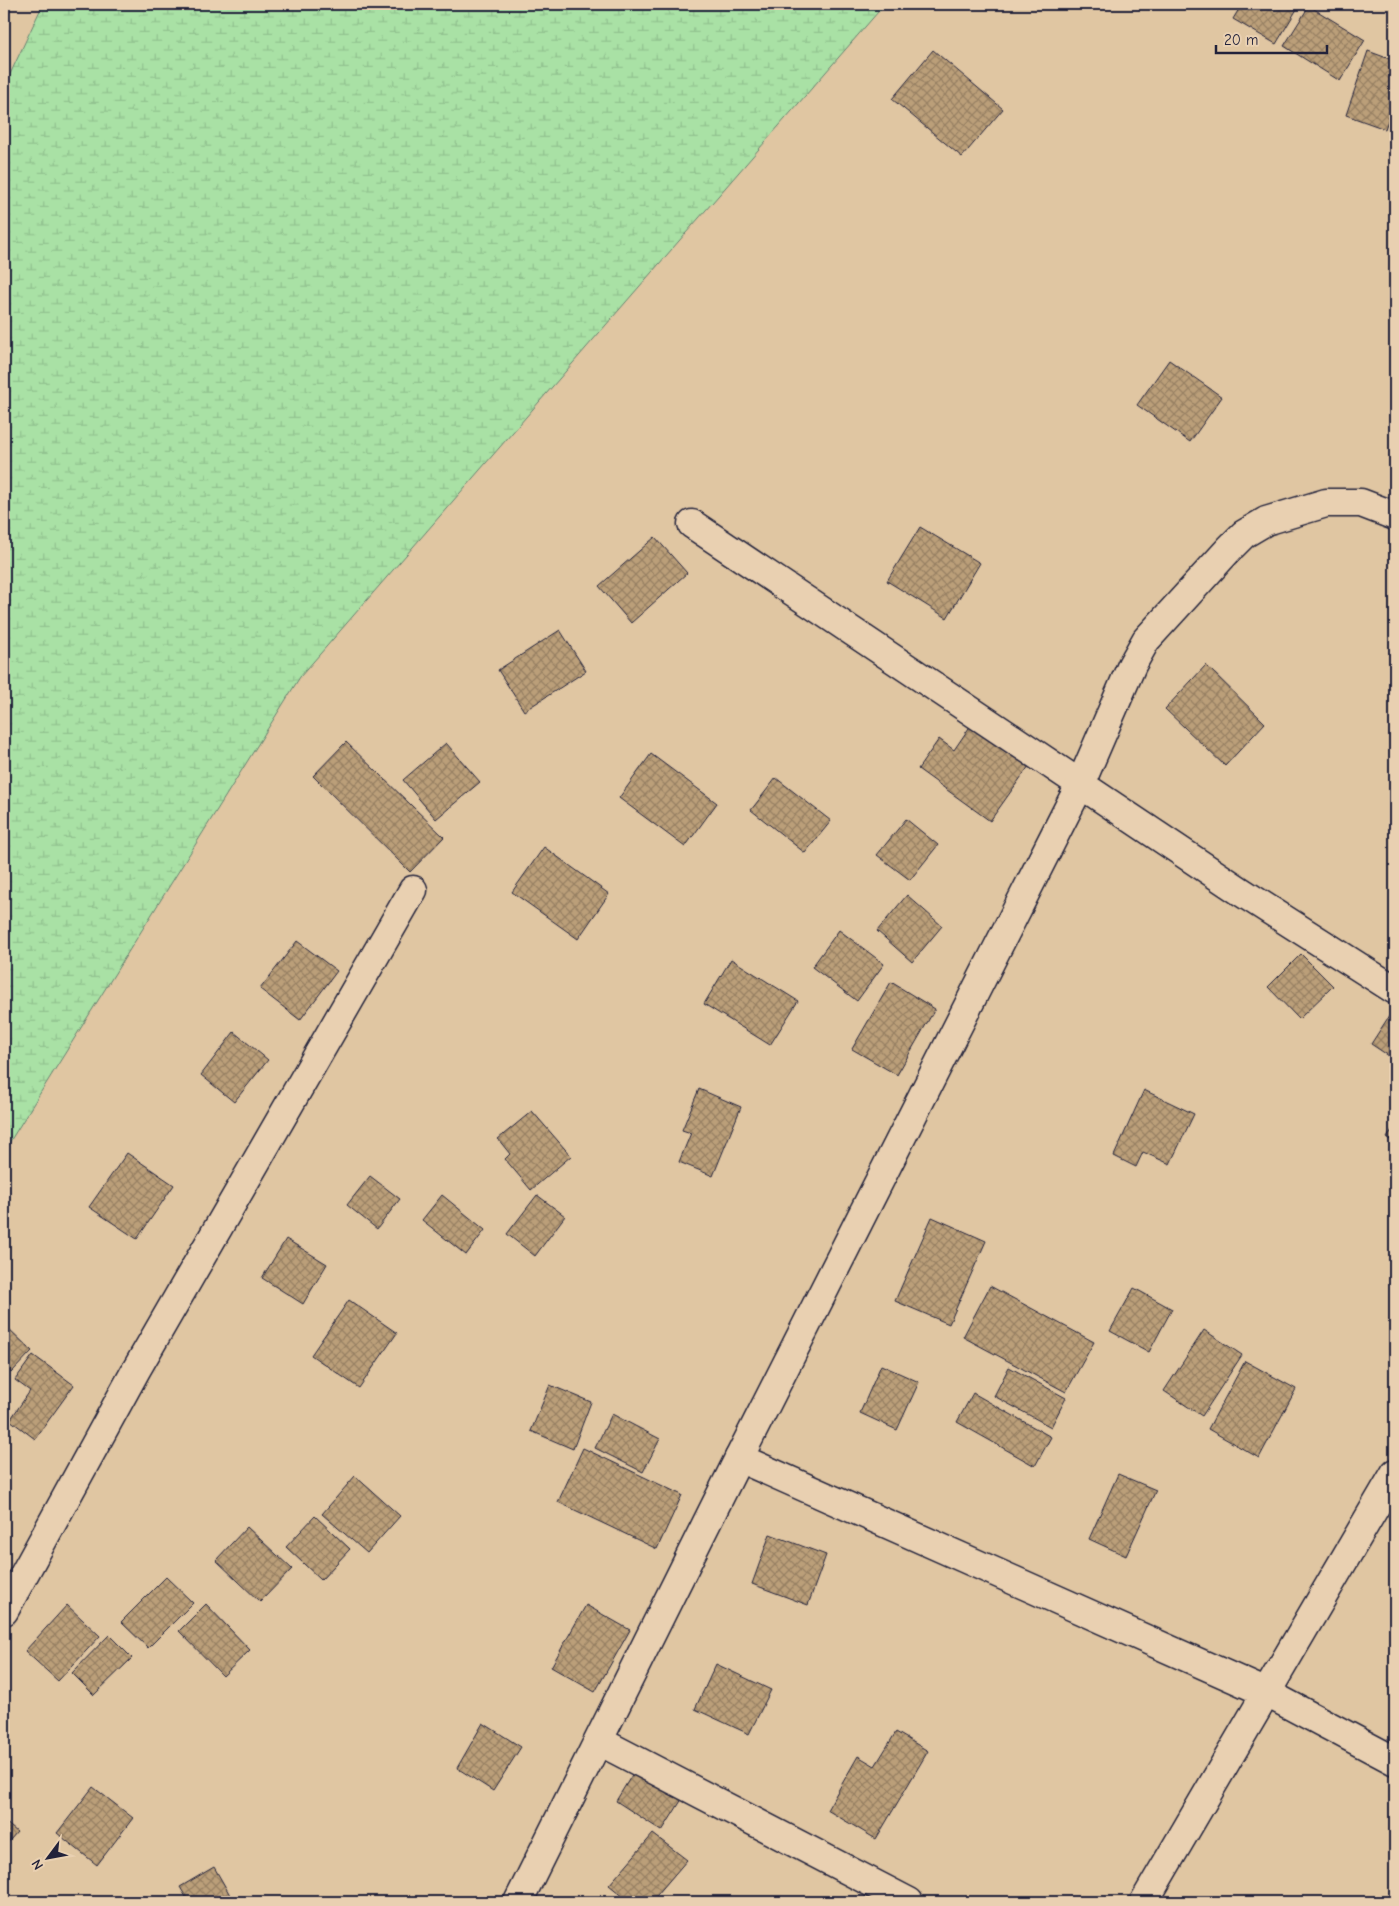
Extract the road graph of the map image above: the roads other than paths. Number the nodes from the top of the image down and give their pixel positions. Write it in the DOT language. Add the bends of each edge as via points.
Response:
graph roads {
  1 [pos="1395,516"];
  2 [pos="692,524"];
  3 [pos="1080,785"];
  4 [pos="414,890"];
  5 [pos="1395,990"];
  6 [pos="739,1458"];
  7 [pos="1395,1473"];
  8 [pos="13,1571"];
  9 [pos="4,1611"];
  10 [pos="1266,1693"];
  11 [pos="599,1741"];
  12 [pos="1395,1761"];
  13 [pos="518,1902"];
  14 [pos="908,1902"];
  15 [pos="1144,1902"];
  1 -- 3 [label="street" via="1361,503 1326,503 1266,521 1244,534 1146,640"];
  2 -- 3 [label="street"];
  3 -- 5 [label="street"];
  3 -- 6 [label="street"];
  4 -- 8 [label="street" via="136,1370"];
  6 -- 10 [label="street"];
  6 -- 11 [label="street"];
  7 -- 10 [label="street"];
  8 -- 9 [label="street"];
  10 -- 12 [label="street"];
  10 -- 15 [label="street"];
  11 -- 13 [label="street"];
  11 -- 14 [label="street"];
}
